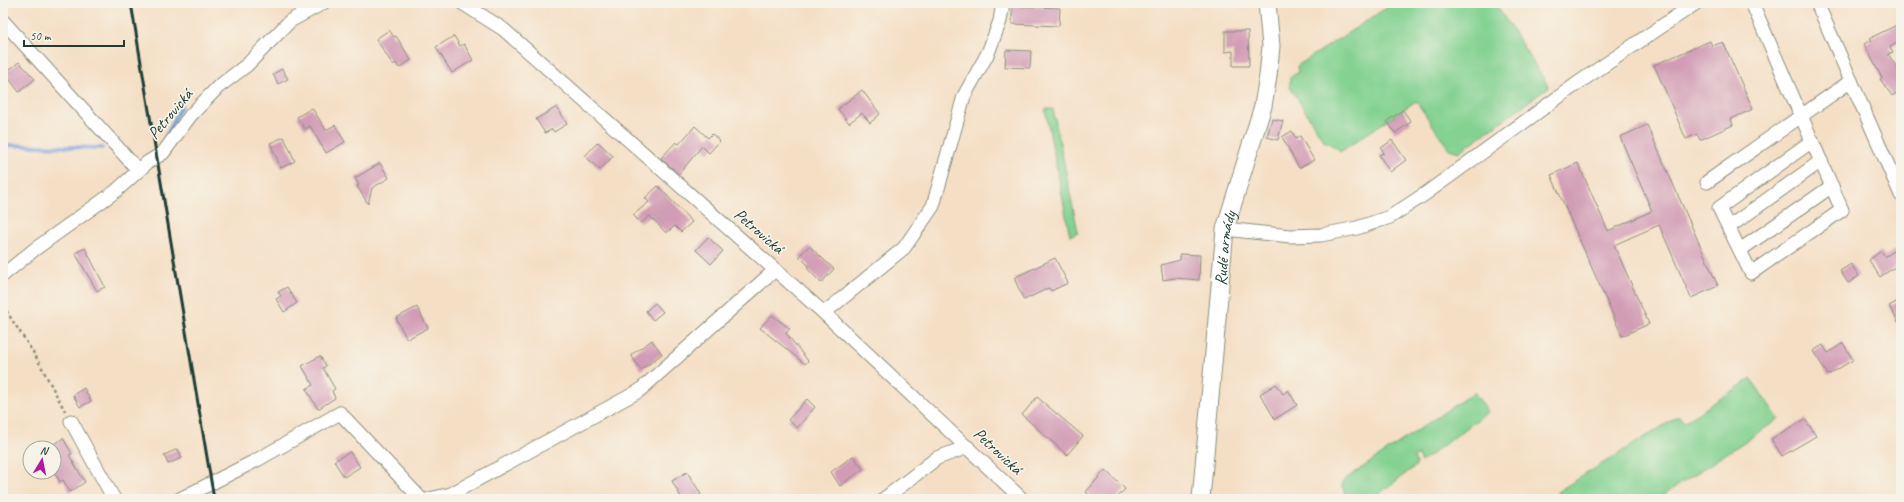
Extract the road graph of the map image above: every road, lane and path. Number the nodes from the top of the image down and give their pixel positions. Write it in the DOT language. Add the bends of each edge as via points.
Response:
graph roads {
  1 [pos="323,3"];
  2 [pos="462,3"];
  3 [pos="1004,3"];
  4 [pos="1696,3"];
  5 [pos="1752,3"];
  6 [pos="1817,3"];
  7 [pos="1268,5"];
  8 [pos="3,21"];
  9 [pos="1851,81"];
  10 [pos="1801,116"];
  11 [pos="1812,141"];
  12 [pos="1821,161"];
  13 [pos="138,170"];
  14 [pos="1707,182"];
  15 [pos="1832,186"];
  16 [pos="1901,195"];
  17 [pos="1729,227"];
  18 [pos="1225,229"];
  19 [pos="1740,250"];
  20 [pos="775,270"];
  21 [pos="3,275"];
  22 [pos="3,306"];
  23 [pos="824,312"];
  24 [pos="71,421"];
  25 [pos="968,447"];
  26 [pos="114,499"];
  27 [pos="180,499"];
  28 [pos="421,499"];
  29 [pos="429,499"];
  30 [pos="884,499"];
  31 [pos="1022,499"];
  32 [pos="1201,499"];
  1 -- 13 [label="street, Petrovická" via="290,21 247,65 203,101 163,153"];
  2 -- 20 [label="street, Petrovická" via="503,29"];
  3 -- 23 [label="street" via="988,53 964,96 933,206 904,248"];
  4 -- 18 [label="street" via="1390,216 1357,228 1321,236 1290,236"];
  5 -- 10 [label="street"];
  6 -- 9 [label="street"];
  7 -- 18 [label="main road, Rudé armády" via="1271,46 1263,106"];
  8 -- 13 [label="street"];
  9 -- 10 [label="street"];
  9 -- 16 [label="street"];
  10 -- 11 [label="street"];
  10 -- 14 [label="street"];
  11 -- 12 [label="street"];
  11 -- 17 [label="street" via="1720,208"];
  12 -- 15 [label="street"];
  12 -- 17 [label="street"];
  13 -- 21 [label="street, Petrovická" via="116,191"];
  15 -- 19 [label="street"];
  15 -- 19 [label="street" via="1842,210 1751,273"];
  17 -- 19 [label="street"];
  18 -- 32 [label="main road, Rudé armády"];
  20 -- 23 [label="street, Petrovická"];
  20 -- 29 [label="street" via="639,391 451,494"];
  22 -- 24 [label="path" via="35,354"];
  23 -- 25 [label="street, Petrovická"];
  24 -- 26 [label="street"];
  25 -- 30 [label="street" via="937,458"];
  25 -- 31 [label="street, Petrovická"];
  27 -- 28 [label="street" via="340,413"];
}
